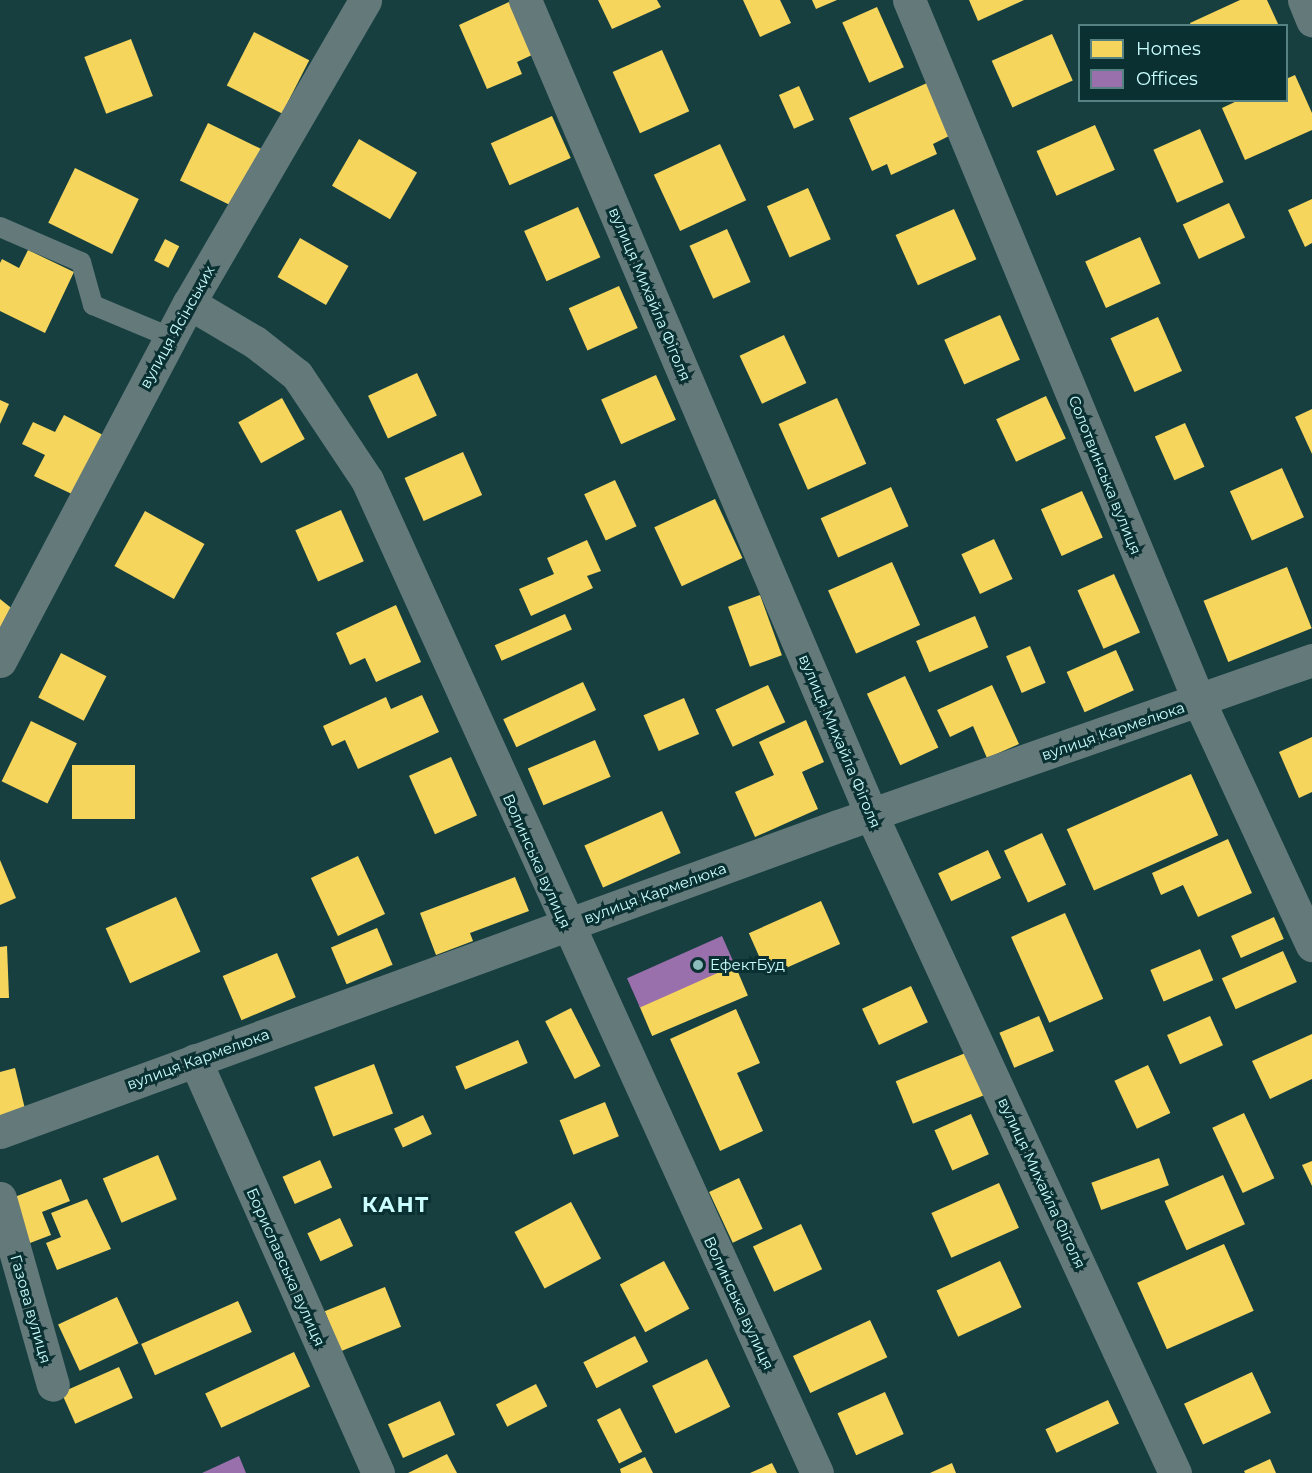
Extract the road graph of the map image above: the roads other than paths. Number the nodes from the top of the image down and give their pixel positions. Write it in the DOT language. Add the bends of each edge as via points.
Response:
graph roads {
  1 [pos="365,0"];
  2 [pos="525,0"];
  3 [pos="909,0"];
  4 [pos="1304,0"];
  5 [pos="1312,20"];
  6 [pos="0,227"];
  7 [pos="189,303"];
  8 [pos="170,337"];
  9 [pos="1312,660"];
  10 [pos="0,661"];
  11 [pos="1199,701"];
  12 [pos="871,814"];
  13 [pos="566,926"];
  14 [pos="1312,945"];
  15 [pos="195,1060"];
  16 [pos="0,1132"];
  17 [pos="0,1198"];
  18 [pos="53,1385"];
  19 [pos="378,1473"];
  20 [pos="817,1473"];
  21 [pos="1175,1473"];
  1 -- 7 [label="street, вулиця Ясінських"];
  2 -- 12 [label="street, вулиця Михайла Фіголя"];
  3 -- 11 [label="street, Солотвинська вулиця"];
  4 -- 5 [label="street"];
  6 -- 8 [label="lane" via="81,262 93,305"];
  7 -- 8 [label="street, вулиця Ясінських"];
  7 -- 13 [label="street, Волинська вулиця" via="255,342 297,375 367,480"];
  8 -- 10 [label="street, вулиця Ясінських"];
  9 -- 11 [label="street, вулиця Кармелюка"];
  11 -- 12 [label="street, вулиця Кармелюка"];
  11 -- 14 [label="street, Солотвинська вулиця"];
  12 -- 13 [label="street, вулиця Кармелюка"];
  12 -- 21 [label="street, вулиця Михайла Фіголя"];
  13 -- 15 [label="street, вулиця Кармелюка"];
  13 -- 20 [label="street, Волинська вулиця"];
  15 -- 16 [label="street, вулиця Кармелюка"];
  15 -- 19 [label="street, Бориславська вулиця"];
  17 -- 18 [label="street, Газова вулиця"];
}
